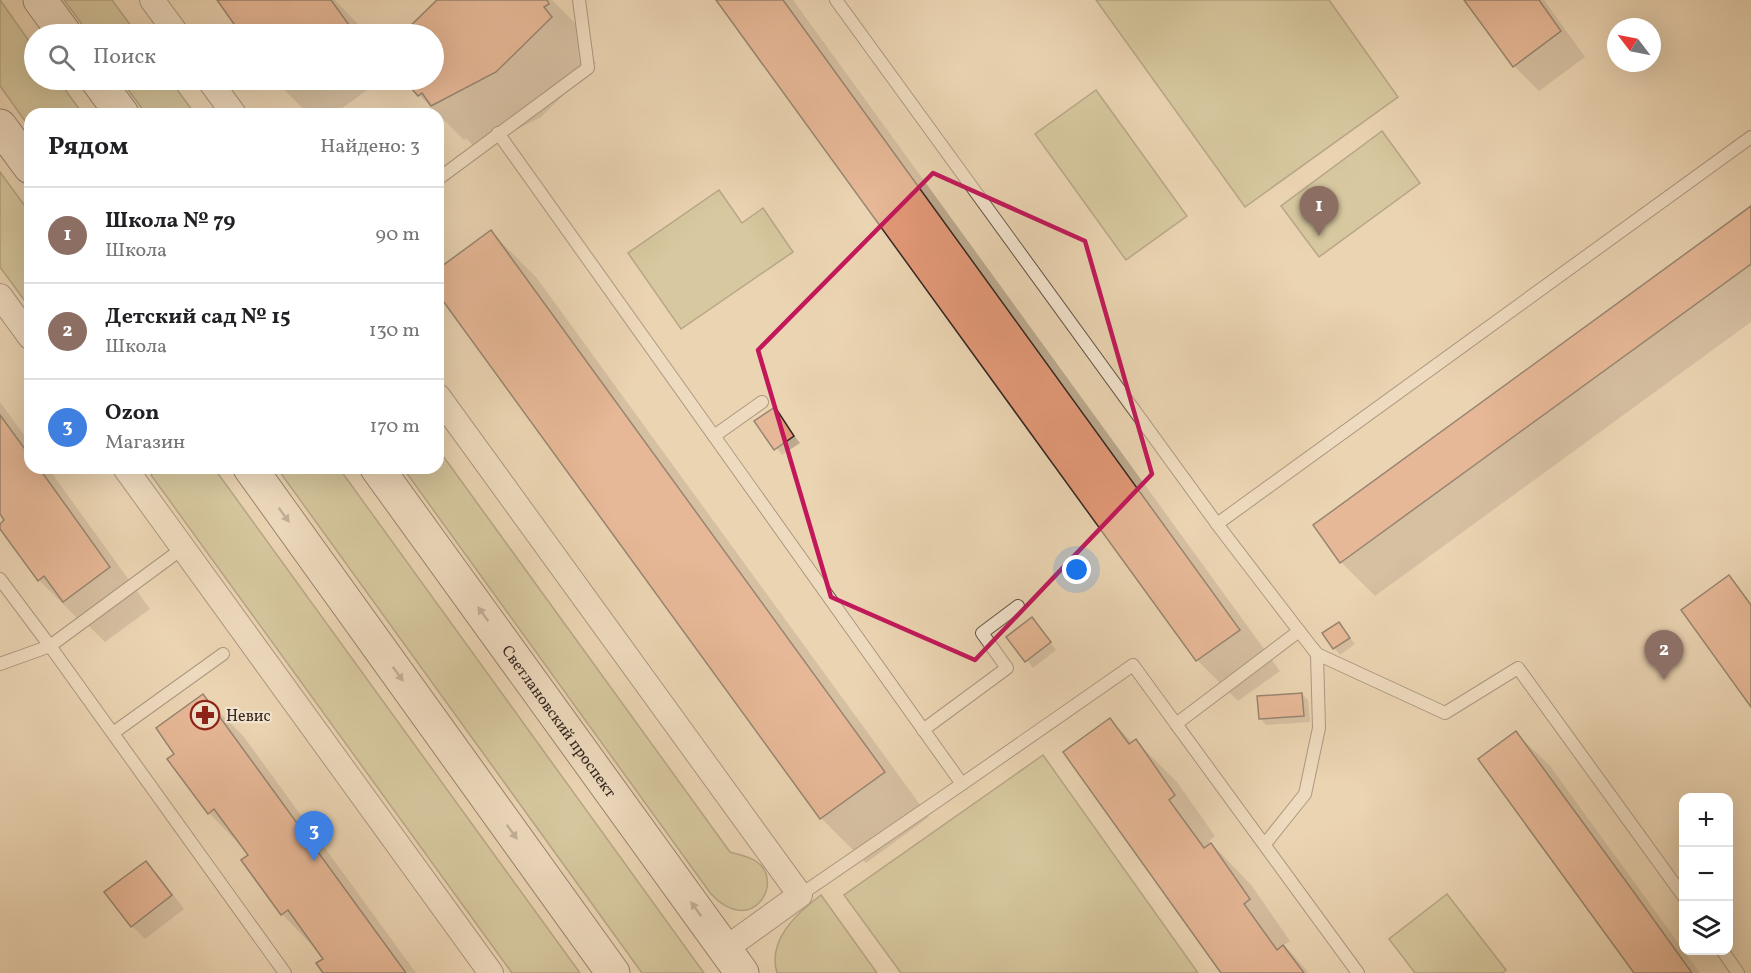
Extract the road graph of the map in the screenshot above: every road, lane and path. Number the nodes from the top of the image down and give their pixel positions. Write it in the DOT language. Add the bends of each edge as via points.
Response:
graph roads {
  1 [pos="40,0"];
  2 [pos="152,0"];
  3 [pos="579,0"];
  4 [pos="836,0"];
  5 [pos="58,24"];
  6 [pos="170,24"];
  7 [pos="104,90"];
  8 [pos="216,90"];
  9 [pos="118,108"];
  10 [pos="230,108"];
  11 [pos="0,126"];
  12 [pos="498,133"];
  13 [pos="1751,137"];
  14 [pos="24,159"];
  15 [pos="444,174"];
  16 [pos="0,296"];
  17 [pos="24,329"];
  18 [pos="762,402"];
  19 [pos="444,404"];
  20 [pos="714,436"];
  21 [pos="129,474"];
  22 [pos="254,474"];
  23 [pos="381,474"];
  24 [pos="1217,524"];
  25 [pos="183,548"];
  26 [pos="0,579"];
  27 [pos="1018,606"];
  28 [pos="1299,631"];
  29 [pos="50,646"];
  30 [pos="223,654"];
  31 [pos="1317,654"];
  32 [pos="0,664"];
  33 [pos="1176,724"];
  34 [pos="924,730"];
  35 [pos="113,733"];
  36 [pos="962,784"];
  37 [pos="1265,844"];
  38 [pos="1679,891"];
  39 [pos="800,895"];
  40 [pos="1725,955"];
  41 [pos="734,961"];
  42 [pos="285,973"];
  43 [pos="491,973"];
  44 [pos="613,973"];
  45 [pos="1358,973"];
  46 [pos="1738,973"];
  1 -- 5 [label="main road"];
  2 -- 6 [label="street"];
  3 -- 12 [label="lane" via="588,68"];
  4 -- 24 [label="lane"];
  7 -- 9 [label="main road"];
  8 -- 10 [label="street"];
  11 -- 14 [label="main road"];
  12 -- 15 [label="lane"];
  12 -- 20 [label="lane"];
  13 -- 24 [label="lane"];
  16 -- 17 [label="street"];
  18 -- 20 [label="lane"];
  19 -- 39 [label="street"];
  20 -- 34 [label="lane"];
  21 -- 25 [label="street"];
  22 -- 44 [label="main road, one-way"];
  41 -- 23 [label="main road, Светлановский проспект, one-way"];
  24 -- 28 [label="lane"];
  25 -- 29 [label="lane"];
  25 -- 43 [label="street"];
  26 -- 29 [label="lane"];
  27 -- 34 [label="lane" via="982,633 1006,668"];
  28 -- 31 [label="lane"];
  28 -- 33 [label="lane"];
  29 -- 32 [label="lane"];
  29 -- 35 [label="lane"];
  30 -- 35 [label="lane"];
  31 -- 37 [label="lane" via="1319,728 1305,794"];
  31 -- 38 [label="lane" via="1445,713 1518,668"];
  33 -- 36 [label="lane" via="1133,665"];
  33 -- 37 [label="lane"];
  34 -- 36 [label="lane"];
  35 -- 42 [label="lane"];
  36 -- 39 [label="lane"];
  37 -- 45 [label="lane"];
  39 -- 41 [label="street"];
  40 -- 46 [label="lane"];
}
